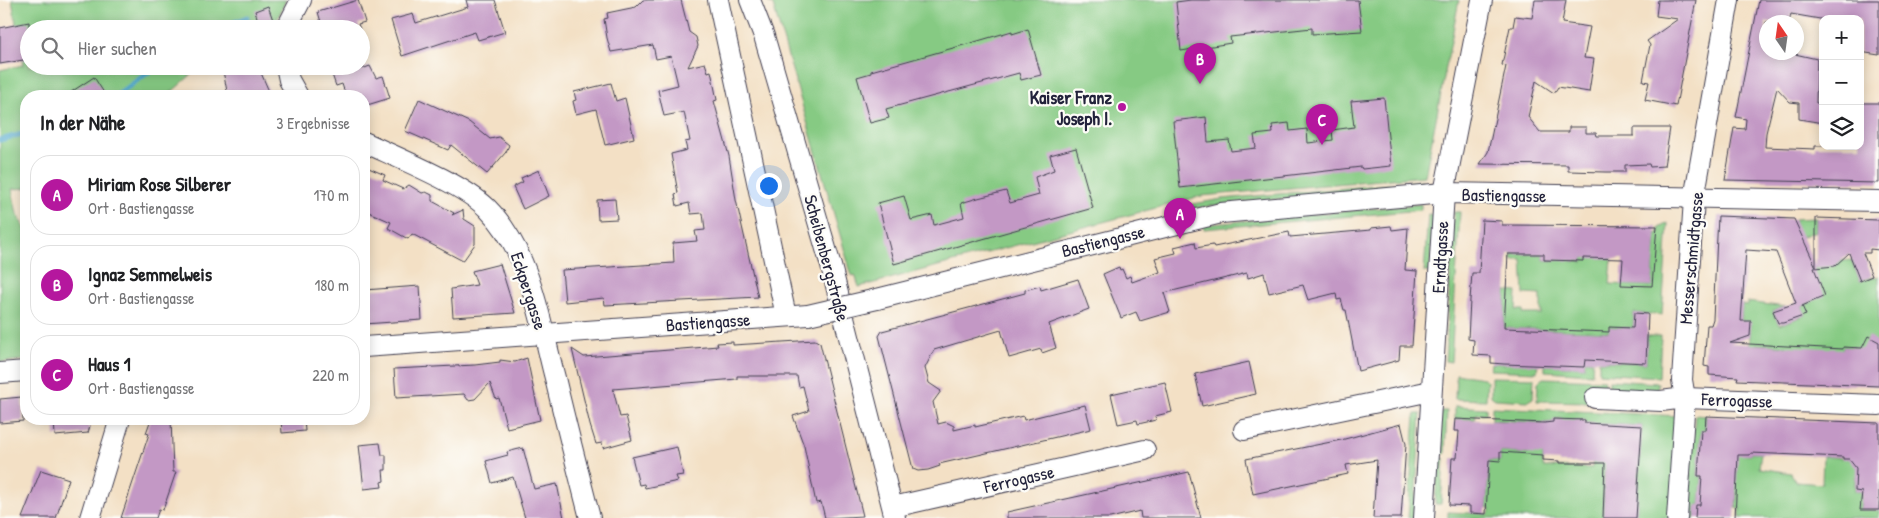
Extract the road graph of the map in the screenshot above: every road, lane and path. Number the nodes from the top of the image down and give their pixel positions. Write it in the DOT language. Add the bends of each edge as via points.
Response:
graph roads {
  1 [pos="300,0"];
  2 [pos="718,0"];
  3 [pos="750,0"];
  4 [pos="1482,0"];
  5 [pos="1729,0"];
  6 [pos="290,20"];
  7 [pos="288,75"];
  8 [pos="295,90"];
  9 [pos="370,145"];
  10 [pos="1444,193"];
  11 [pos="1694,199"];
  12 [pos="1879,201"];
  13 [pos="786,316"];
  14 [pos="544,334"];
  15 [pos="370,347"];
  16 [pos="20,371"];
  17 [pos="0,373"];
  18 [pos="1431,391"];
  19 [pos="1594,398"];
  20 [pos="1685,398"];
  21 [pos="1879,405"];
  22 [pos="118,425"];
  23 [pos="1244,430"];
  24 [pos="1145,450"];
  25 [pos="894,513"];
  26 [pos="90,518"];
  27 [pos="590,518"];
  28 [pos="1424,518"];
  29 [pos="1677,518"];
  1 -- 6 [label="street"];
  2 -- 13 [label="street"];
  3 -- 25 [label="street, Scheibenbergstraße" via="764,36 831,266"];
  4 -- 10 [label="street, Erndtgasse"];
  5 -- 11 [label="street, Messerschmidtgasse"];
  7 -- 8 [label="street"];
  9 -- 14 [label="street, Eckpergasse" via="469,193 487,208 516,246"];
  10 -- 11 [label="street, Bastiengasse"];
  10 -- 13 [label="street, Bastiengasse, bridge" via="1222,213 877,299 808,315"];
  10 -- 18 [label="street, Erndtgasse"];
  11 -- 12 [label="street, Bastiengasse"];
  11 -- 20 [label="street, Messerschmidtgasse" via="1682,380"];
  13 -- 14 [label="street, Bastiengasse"];
  14 -- 15 [label="street, Bastiengasse"];
  14 -- 27 [label="street, Eckpergasse"];
  16 -- 17 [label="street"];
  18 -- 23 [label="street"];
  18 -- 28 [label="street, Erndtgasse"];
  19 -- 20 [label="street, Ferrogasse" via="1661,401"];
  20 -- 21 [label="street, Ferrogasse"];
  20 -- 29 [label="street, Messerschmidtgasse"];
  22 -- 26 [label="street"];
  24 -- 25 [label="street, Ferrogasse"];
}
